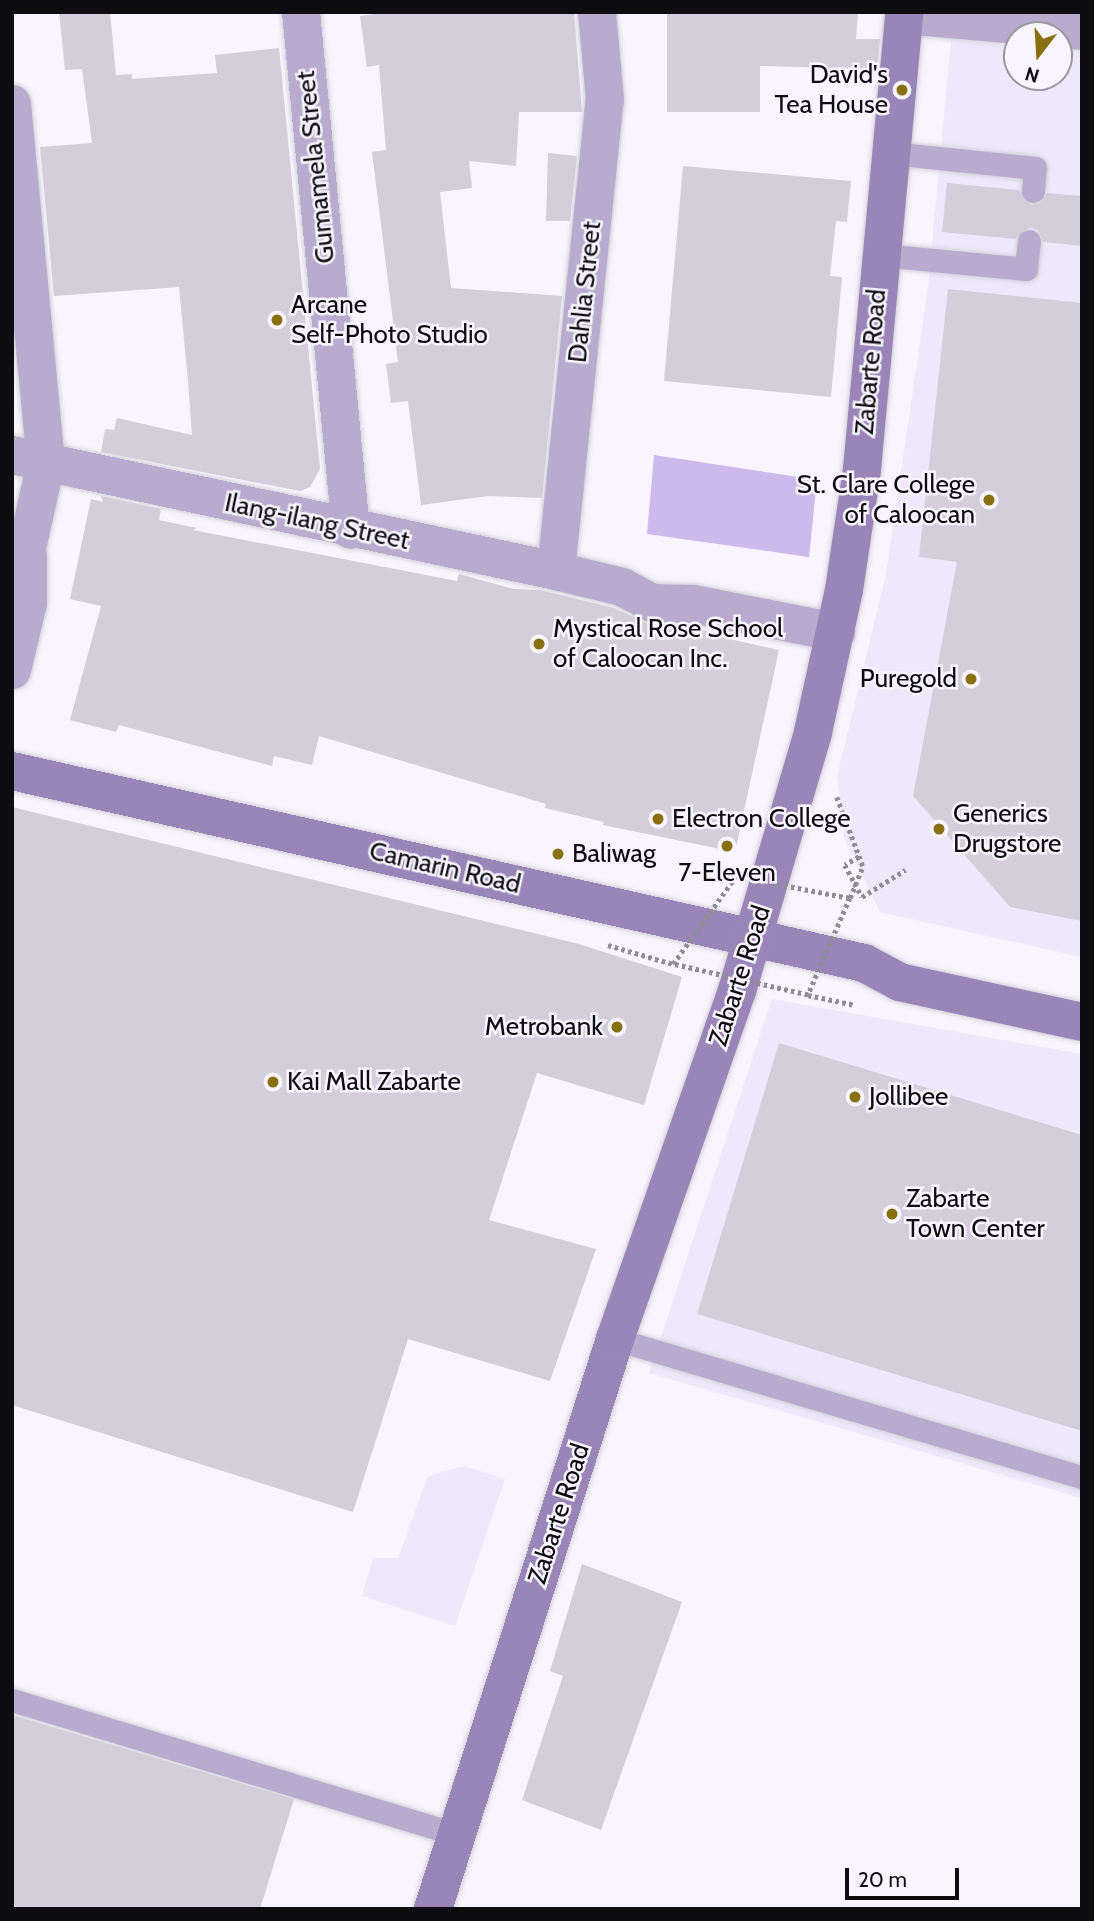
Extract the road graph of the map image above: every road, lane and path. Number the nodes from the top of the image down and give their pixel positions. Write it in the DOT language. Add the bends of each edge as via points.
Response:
graph roads {
  1 [pos="301,12"];
  2 [pos="597,12"];
  3 [pos="904,14"];
  4 [pos="1082,31"];
  5 [pos="12,104"];
  6 [pos="890,153"];
  7 [pos="1033,191"];
  8 [pos="1029,241"];
  9 [pos="881,255"];
  10 [pos="29,459"];
  11 [pos="351,530"];
  12 [pos="29,539"];
  13 [pos="556,572"];
  14 [pos="12,583"];
  15 [pos="836,632"];
  16 [pos="12,670"];
  17 [pos="12,771"];
  18 [pos="837,797"];
  19 [pos="859,857"];
  20 [pos="905,870"];
  21 [pos="850,898"];
  22 [pos="753,937"];
  23 [pos="616,950"];
  24 [pos="673,964"];
  25 [pos="877,966"];
  26 [pos="808,995"];
  27 [pos="1082,1002"];
  28 [pos="859,1005"];
  29 [pos="1082,1023"];
  30 [pos="615,1339"];
  31 [pos="1082,1477"];
  32 [pos="12,1700"];
  33 [pos="457,1834"];
  34 [pos="433,1909"];
  1 -- 11 [label="street, Gumamela Street"];
  2 -- 13 [label="street, Dahlia Street" via="605,100"];
  3 -- 4 [label="street"];
  3 -- 6 [label="main road, Zabarte Road"];
  5 -- 10 [label="street"];
  6 -- 7 [label="lane" via="1035,168"];
  6 -- 9 [label="main road, Zabarte Road"];
  8 -- 9 [label="lane" via="1026,269"];
  9 -- 15 [label="main road, Zabarte Road" via="862,469"];
  10 -- 11 [label="street, Ilang-ilang Street"];
  10 -- 12 [label="street"];
  11 -- 13 [label="street, Ilang-ilang Street"];
  12 -- 14 [label="street"];
  12 -- 16 [label="street" via="28,603"];
  13 -- 15 [label="street, Ilang-ilang Street" via="622,587 652,603 693,604"];
  15 -- 22 [label="main road, Zabarte Road"];
  17 -- 22 [label="main road, Camarin Road"];
  18 -- 19 [label="path"];
  19 -- 20 [label="path" via="845,865 862,897"];
  19 -- 21 [label="path, bridge" via="863,866"];
  21 -- 24 [label="path, bridge" via="736,876"];
  21 -- 26 [label="path, bridge"];
  22 -- 25 [label="main road, Camarin Road"];
  22 -- 30 [label="main road, Zabarte Road"];
  23 -- 24 [label="path"];
  24 -- 26 [label="path, bridge"];
  25 -- 27 [label="main road, Camarin Road" via="902,962"];
  25 -- 29 [label="main road, Camarin Road" via="899,982"];
  26 -- 28 [label="path"];
  30 -- 31 [label="lane"];
  30 -- 33 [label="main road, Zabarte Road"];
  32 -- 33 [label="lane"];
  33 -- 34 [label="main road, Zabarte Road"];
}
